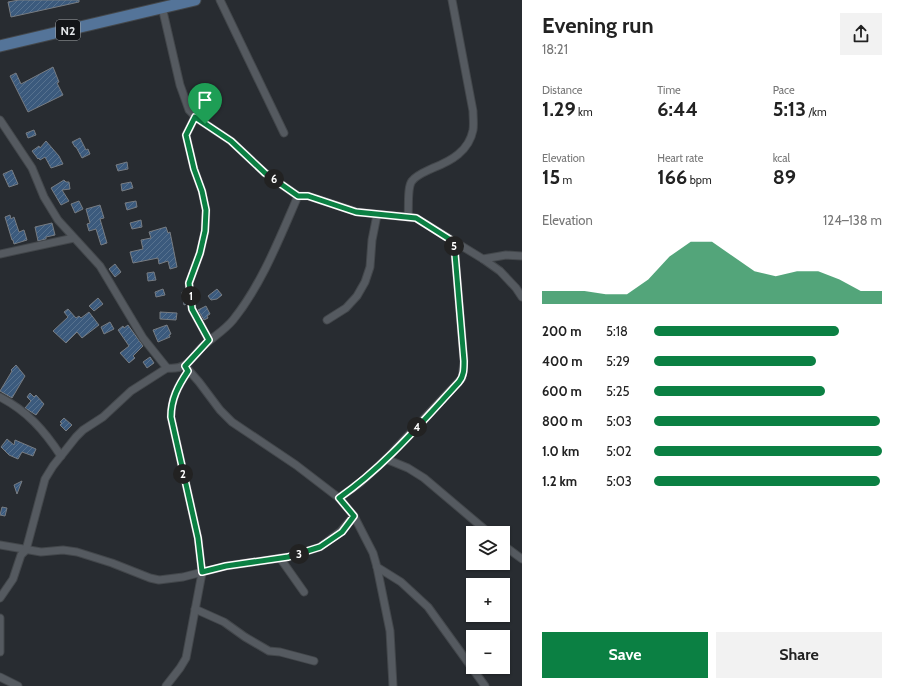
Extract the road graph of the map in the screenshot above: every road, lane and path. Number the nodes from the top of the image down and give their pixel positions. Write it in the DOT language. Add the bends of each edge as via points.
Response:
graph roads {
  1 [pos="194,0"];
  2 [pos="220,0"];
  3 [pos="452,0"];
  4 [pos="174,2"];
  5 [pos="162,7"];
  6 [pos="0,46"];
  7 [pos="195,117"];
  8 [pos="1,124"];
  9 [pos="284,133"];
  10 [pos="298,196"];
  11 [pos="377,215"];
  12 [pos="408,217"];
  13 [pos="74,238"];
  14 [pos="454,242"];
  15 [pos="0,254"];
  16 [pos="522,256"];
  17 [pos="483,259"];
  18 [pos="522,296"];
  19 [pos="327,320"];
  20 [pos="209,340"];
  21 [pos="167,368"];
  22 [pos="186,369"];
  23 [pos="0,397"];
  24 [pos="61,456"];
  25 [pos="386,459"];
  26 [pos="339,498"];
  27 [pos="354,516"];
  28 [pos="481,526"];
  29 [pos="0,545"];
  30 [pos="26,550"];
  31 [pos="510,550"];
  32 [pos="280,558"];
  33 [pos="522,559"];
  34 [pos="377,567"];
  35 [pos="202,572"];
  36 [pos="304,592"];
  37 [pos="0,598"];
  38 [pos="195,609"];
  39 [pos="0,618"];
  40 [pos="0,652"];
  41 [pos="314,661"];
  42 [pos="0,677"];
  43 [pos="18,686"];
  44 [pos="166,686"];
  45 [pos="393,686"];
  46 [pos="485,686"];
  1 -- 4 [label="main road, N2"];
  2 -- 9 [label="street"];
  3 -- 12 [label="street" via="472,111 473,130 468,143 459,154 412,181 409,187"];
  4 -- 5 [label="main road, N2"];
  5 -- 6 [label="main road, N2"];
  5 -- 7 [label="street" via="183,98"];
  7 -- 10 [label="street" via="231,141 265,173"];
  7 -- 20 [label="street" via="186,135 206,210 200,253 189,283 192,309"];
  8 -- 13 [label="street" via="32,168 44,197 58,220"];
  10 -- 11 [label="street" via="308,196 356,212"];
  10 -- 20 [label="street" via="258,283 234,319"];
  11 -- 12 [label="street"];
  11 -- 19 [label="street" via="370,267 365,282 346,308"];
  12 -- 14 [label="street" via="416,218"];
  13 -- 15 [label="street"];
  13 -- 21 [label="street" via="100,266 143,338"];
  14 -- 17 [label="street"];
  14 -- 25 [label="street" via="464,361 462,378"];
  16 -- 17 [label="street" via="506,255"];
  17 -- 18 [label="street" via="500,271"];
  20 -- 22 [label="street"];
  21 -- 22 [label="street"];
  21 -- 24 [label="street" via="131,391 83,430"];
  22 -- 26 [label="street" via="232,422"];
  22 -- 35 [label="street" via="174,396 171,417 198,538"];
  23 -- 24 [label="street" via="23,410"];
  24 -- 30 [label="street" via="45,479"];
  25 -- 26 [label="street"];
  25 -- 28 [label="street" via="424,478"];
  26 -- 27 [label="street"];
  27 -- 32 [label="street" via="342,532 320,547"];
  27 -- 34 [label="street" via="373,553"];
  29 -- 30 [label="street"];
  30 -- 35 [label="street" via="77,552 159,580"];
  30 -- 37 [label="street" via="21,555 13,579"];
  31 -- 33 [label="street"];
  32 -- 35 [label="street"];
  32 -- 36 [label="street"];
  34 -- 45 [label="street" via="390,631"];
  34 -- 46 [label="street" via="401,582 428,607"];
  35 -- 38 [label="street"];
  38 -- 41 [label="street" via="224,622 245,638 269,651"];
  38 -- 44 [label="street" via="186,658"];
  39 -- 40 [label="street"];
  42 -- 43 [label="street"];
}
